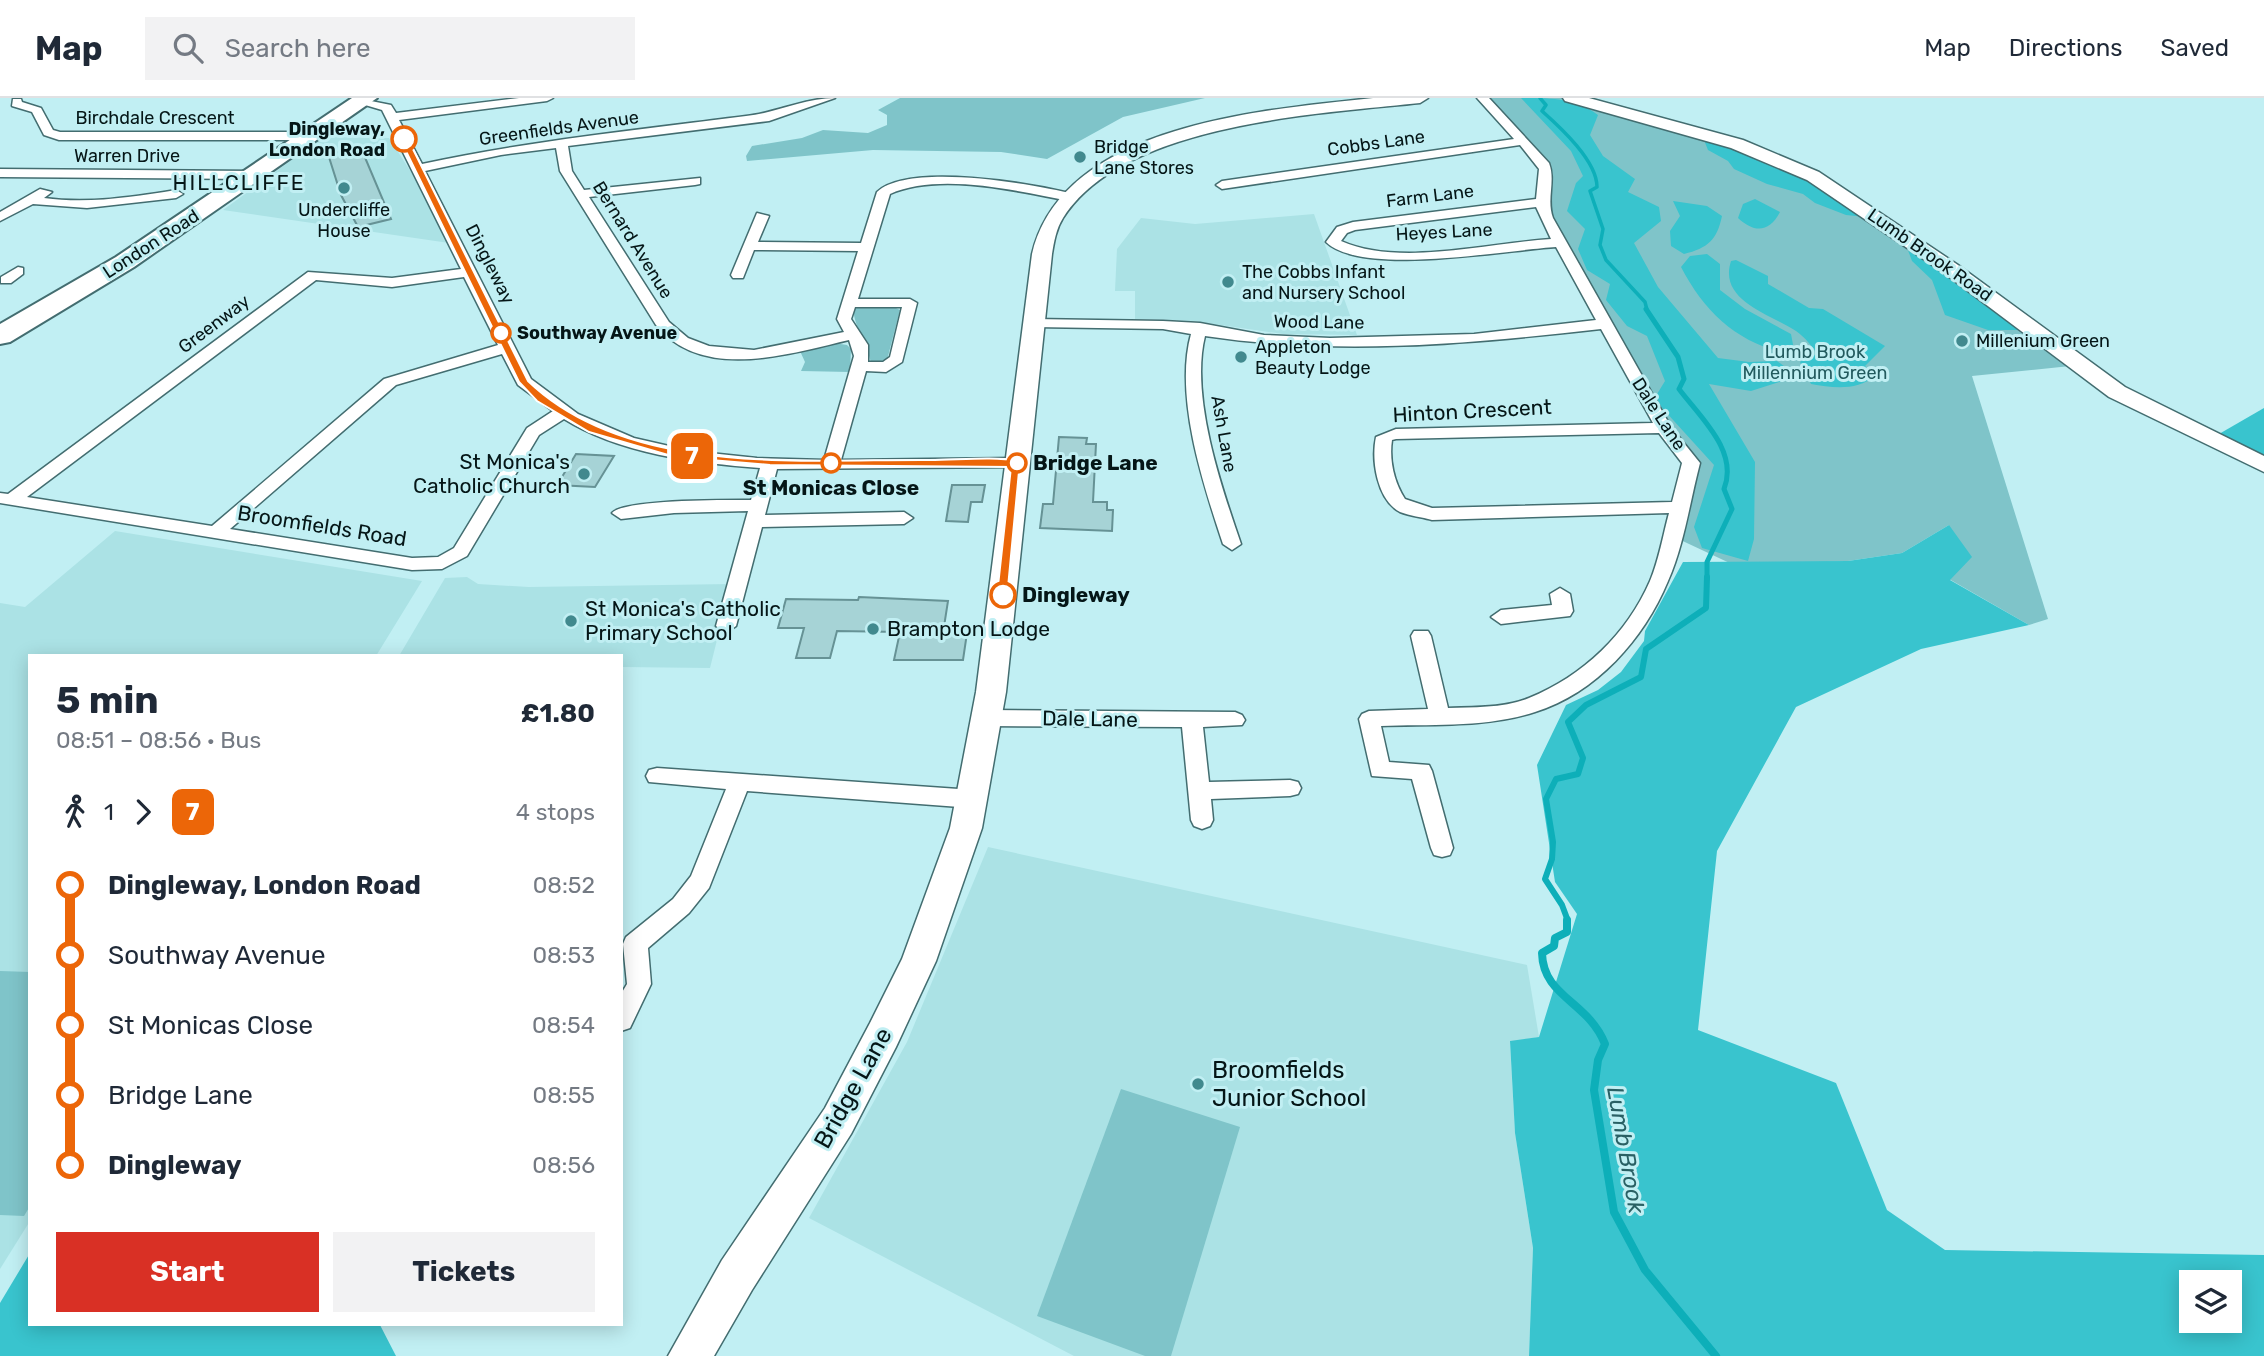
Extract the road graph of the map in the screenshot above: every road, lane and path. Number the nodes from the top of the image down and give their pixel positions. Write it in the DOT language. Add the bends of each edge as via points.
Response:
graph roads {
  1 [pos="39,98"];
  2 [pos="547,98"];
  3 [pos="829,98"];
  4 [pos="1420,98"];
  5 [pos="1483,98"];
  6 [pos="1571,98"];
  7 [pos="364,100"];
  8 [pos="1389,100"];
  9 [pos="0,101"];
  10 [pos="17,101"];
  11 [pos="394,117"];
  12 [pos="312,136"];
  13 [pos="1523,141"];
  14 [pos="562,145"];
  15 [pos="418,169"];
  16 [pos="0,173"];
  17 [pos="69,173"];
  18 [pos="254,175"];
  19 [pos="695,181"];
  20 [pos="1233,187"];
  21 [pos="176,194"];
  22 [pos="582,194"];
  23 [pos="1069,197"];
  24 [pos="33,200"];
  25 [pos="1539,203"];
  26 [pos="762,216"];
  27 [pos="0,217"];
  28 [pos="1333,242"];
  29 [pos="1560,243"];
  30 [pos="749,246"];
  31 [pos="865,247"];
  32 [pos="470,271"];
  33 [pos="738,275"];
  34 [pos="848,303"];
  35 [pos="1034,323"];
  36 [pos="1604,324"];
  37 [pos="1200,328"];
  38 [pos="853,334"];
  39 [pos="0,335"];
  40 [pos="508,347"];
  41 [pos="861,366"];
  42 [pos="562,413"];
  43 [pos="1664,428"];
  44 [pos="770,462"];
  45 [pos="832,463"];
  46 [pos="1017,463"];
  47 [pos="2264,466"];
  48 [pos="5,499"];
  49 [pos="1680,507"];
  50 [pos="621,513"];
  51 [pos="756,513"];
  52 [pos="904,518"];
  53 [pos="216,532"];
  54 [pos="1232,544"];
  55 [pos="1560,594"];
  56 [pos="1501,617"];
  57 [pos="726,626"];
  58 [pos="1421,636"];
  59 [pos="1440,717"];
  60 [pos="1192,718"];
  61 [pos="988,719"];
  62 [pos="1236,720"];
  63 [pos="657,776"];
  64 [pos="740,782"];
  65 [pos="1290,788"];
  66 [pos="1199,791"];
  67 [pos="973,799"];
  68 [pos="1202,820"];
  69 [pos="1442,848"];
  70 [pos="628,942"];
  71 [pos="623,1016"];
  72 [pos="690,1356"];
  1 -- 10 [label="street"];
  2 -- 11 [label="street"];
  3 -- 14 [label="street, Greenfields Avenue" via="769,117"];
  4 -- 8 [label="street, Bridge Lane"];
  5 -- 13 [label="street"];
  6 -- 47 [label="street, Lumb Brook Road" via="1737,144 1813,176 1962,276 2117,392"];
  7 -- 11 [label="street" via="387,107"];
  7 -- 12 [label="highway, London Road"];
  8 -- 23 [label="street, Bridge Lane" via="1274,116 1180,136 1124,158"];
  9 -- 10 [label="street"];
  10 -- 12 [label="street, Birchdale Crescent" via="37,110 48,132 59,136"];
  11 -- 15 [label="street, Dingleway"];
  12 -- 18 [label="highway, London Road"];
  13 -- 20 [label="street, Cobbs Lane"];
  13 -- 25 [label="street" via="1546,169"];
  14 -- 15 [label="street, Greenfields Avenue" via="501,151"];
  14 -- 22 [label="street, Bernard Avenue" via="566,171"];
  15 -- 32 [label="street, Dingleway"];
  16 -- 17 [label="street, Warren Drive"];
  17 -- 18 [label="street, Warren Drive"];
  17 -- 24 [label="street"];
  18 -- 39 [label="highway, London Road" via="125,262"];
  19 -- 22 [label="street"];
  21 -- 24 [label="street" via="67,204"];
  22 -- 38 [label="street, Bernard Avenue" via="663,325 678,340 699,350 733,355 770,353"];
  23 -- 31 [label="street" via="980,182 893,185 884,192"];
  23 -- 35 [label="street, Bridge Lane" via="1046,238"];
  24 -- 27 [label="street"];
  25 -- 28 [label="street, Farm Lane" via="1353,226 1342,230"];
  25 -- 29 [label="street, Dale Lane"];
  26 -- 30 [label="street"];
  28 -- 29 [label="street, Heyes Lane" via="1344,251 1365,255 1472,252"];
  29 -- 36 [label="street, Dale Lane"];
  30 -- 31 [label="street"];
  30 -- 33 [label="street"];
  31 -- 34 [label="street"];
  32 -- 40 [label="street, Dingleway"];
  32 -- 48 [label="street, Greenway" via="399,285 313,275"];
  34 -- 38 [label="street" via="844,319"];
  34 -- 41 [label="street" via="910,303 897,359 886,367"];
  35 -- 37 [label="street, Wood Lane"];
  35 -- 46 [label="street, Bridge Lane"];
  36 -- 37 [label="street, Wood Lane" via="1474,339 1351,342 1265,340"];
  36 -- 43 [label="street, Dale Lane"];
  37 -- 54 [label="street, Ash Lane" via="1194,345 1199,422"];
  38 -- 41 [label="street" via="860,345"];
  40 -- 42 [label="street, Dingleway" via="524,382"];
  40 -- 53 [label="street" via="390,382"];
  41 -- 45 [label="street"];
  42 -- 44 [label="street, Dingleway" via="630,443 675,454"];
  42 -- 53 [label="street, Broomfields Road" via="533,432 467,545 442,563 412,564"];
  43 -- 49 [label="street, Dale Lane" via="1691,463"];
  43 -- 49 [label="street, Hinton Crescent" via="1396,434 1384,437 1379,449 1394,498 1404,507 1432,514"];
  44 -- 45 [label="street, Dingleway"];
  44 -- 51 [label="street"];
  45 -- 46 [label="street, Dingleway"];
  46 -- 61 [label="street, Bridge Lane"];
  48 -- 53 [label="street, Broomfields Road"];
  49 -- 59 [label="street, Dale Lane" via="1660,579 1639,622 1610,656 1531,706"];
  50 -- 51 [label="street" via="674,507"];
  51 -- 52 [label="street"];
  51 -- 57 [label="street"];
  55 -- 56 [label="street" via="1563,611"];
  58 -- 59 [label="street"];
  59 -- 69 [label="street, Dale Lane" via="1369,719 1380,770 1421,771"];
  60 -- 61 [label="street, Dale Lane"];
  60 -- 62 [label="street, Dale Lane"];
  60 -- 66 [label="street"];
  61 -- 67 [label="street, Bridge Lane"];
  63 -- 64 [label="street"];
  64 -- 67 [label="street"];
  64 -- 70 [label="street" via="701,881 681,906"];
  65 -- 66 [label="street"];
  66 -- 68 [label="street"];
  67 -- 72 [label="street, Bridge Lane" via="943,900 883,1035 838,1121"];
  70 -- 71 [label="street" via="639,984"];
}
